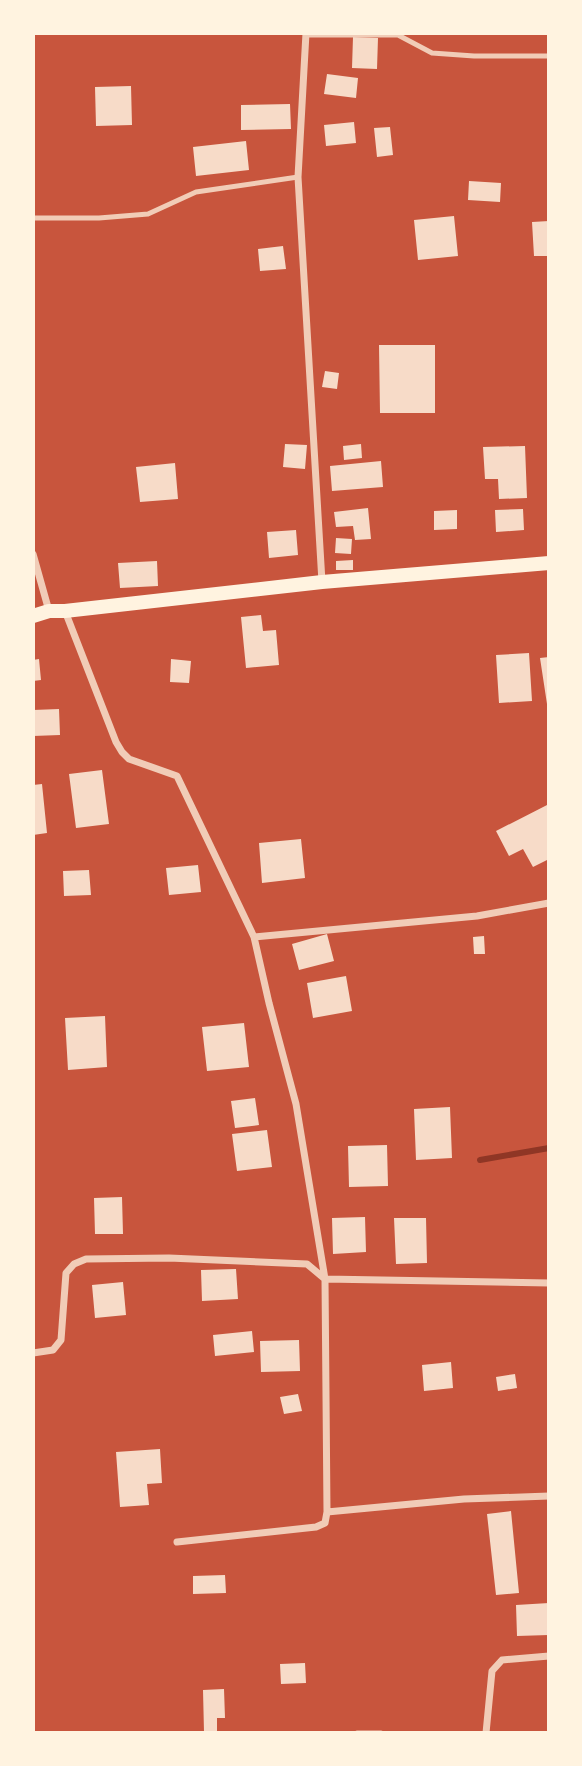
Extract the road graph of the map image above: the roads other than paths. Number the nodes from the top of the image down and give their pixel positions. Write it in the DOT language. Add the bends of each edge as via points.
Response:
graph roads {
  1 [pos="306,34"];
  2 [pos="549,56"];
  3 [pos="298,177"];
  4 [pos="33,218"];
  5 [pos="33,554"];
  6 [pos="549,563"];
  7 [pos="322,582"];
  8 [pos="49,611"];
  9 [pos="65,611"];
  10 [pos="33,616"];
  11 [pos="549,903"];
  12 [pos="254,937"];
  13 [pos="324,1279"];
  14 [pos="549,1283"];
  15 [pos="33,1353"];
  16 [pos="549,1496"];
  17 [pos="327,1513"];
  18 [pos="177,1542"];
  19 [pos="549,1656"];
  20 [pos="357,1733"];
  21 [pos="381,1733"];
  22 [pos="486,1733"];
  1 -- 2 [label="lane" via="398,36 432,53"];
  1 -- 3 [label="street"];
  3 -- 4 [label="lane" via="195,191 148,214"];
  3 -- 7 [label="street"];
  5 -- 8 [label="street"];
  6 -- 7 [label="main road"];
  7 -- 9 [label="main road"];
  8 -- 9 [label="main road"];
  8 -- 10 [label="main road"];
  9 -- 12 [label="street" via="116,742 129,759 177,776"];
  11 -- 12 [label="street" via="477,916"];
  12 -- 13 [label="street" via="296,1104"];
  13 -- 14 [label="street"];
  13 -- 15 [label="street" via="307,1264 86,1259 66,1273 61,1340 53,1350"];
  13 -- 17 [label="street"];
  16 -- 17 [label="street"];
  17 -- 18 [label="street" via="326,1523 316,1527"];
  19 -- 22 [label="street" via="502,1660 492,1671"];
  20 -- 21 [label="lane"];
}
